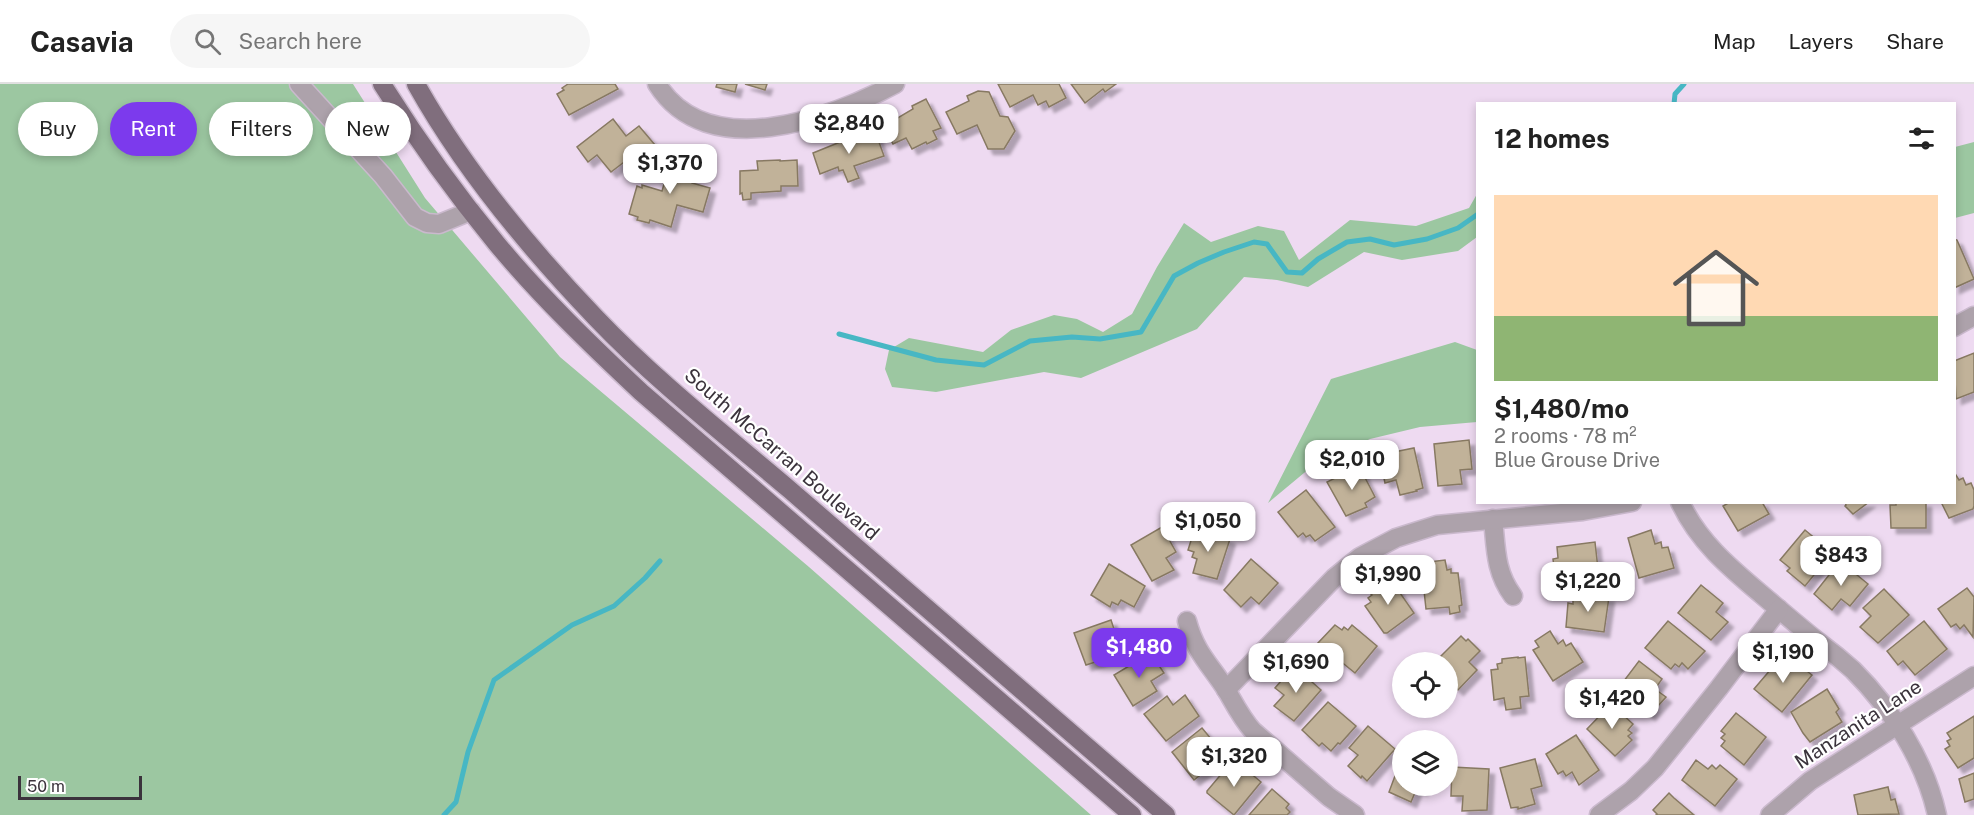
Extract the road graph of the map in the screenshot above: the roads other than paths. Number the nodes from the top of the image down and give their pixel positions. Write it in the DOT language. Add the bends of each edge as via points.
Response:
graph roads {
  1 [pos="299,84"];
  2 [pos="382,84"];
  3 [pos="416,84"];
  4 [pos="657,84"];
  5 [pos="895,84"];
  6 [pos="471,211"];
  7 [pos="1974,316"];
  8 [pos="1956,326"];
  9 [pos="1621,504"];
  10 [pos="1681,504"];
  11 [pos="1493,519"];
  12 [pos="1512,596"];
  13 [pos="1779,609"];
  14 [pos="1187,621"];
  15 [pos="1974,676"];
  16 [pos="1226,690"];
  17 [pos="1896,725"];
  18 [pos="1132,815"];
  19 [pos="1166,815"];
  20 [pos="1355,815"];
  21 [pos="1599,815"];
  22 [pos="1770,815"];
  23 [pos="1937,815"];
  1 -- 6 [label="street" via="415,217 439,224"];
  2 -- 6 [label="main road"];
  3 -- 19 [label="main road, South McCarran Boulevard" via="458,152 504,212 596,318 697,411"];
  4 -- 5 [label="street" via="686,115 733,128 784,125 849,107"];
  6 -- 18 [label="main road" via="532,283 641,392"];
  7 -- 8 [label="street"];
  9 -- 11 [label="street"];
  10 -- 13 [label="street" via="1703,540 1724,564"];
  11 -- 12 [label="street" via="1498,567"];
  11 -- 16 [label="street" via="1415,531 1360,557 1334,578"];
  13 -- 17 [label="street" via="1852,669"];
  13 -- 21 [label="street" via="1655,768"];
  14 -- 16 [label="street" via="1196,647"];
  15 -- 17 [label="street, Manzanita Lane"];
  16 -- 20 [label="street" via="1253,731"];
  17 -- 22 [label="street, Manzanita Lane" via="1809,781"];
  17 -- 23 [label="street" via="1922,768"];
}
